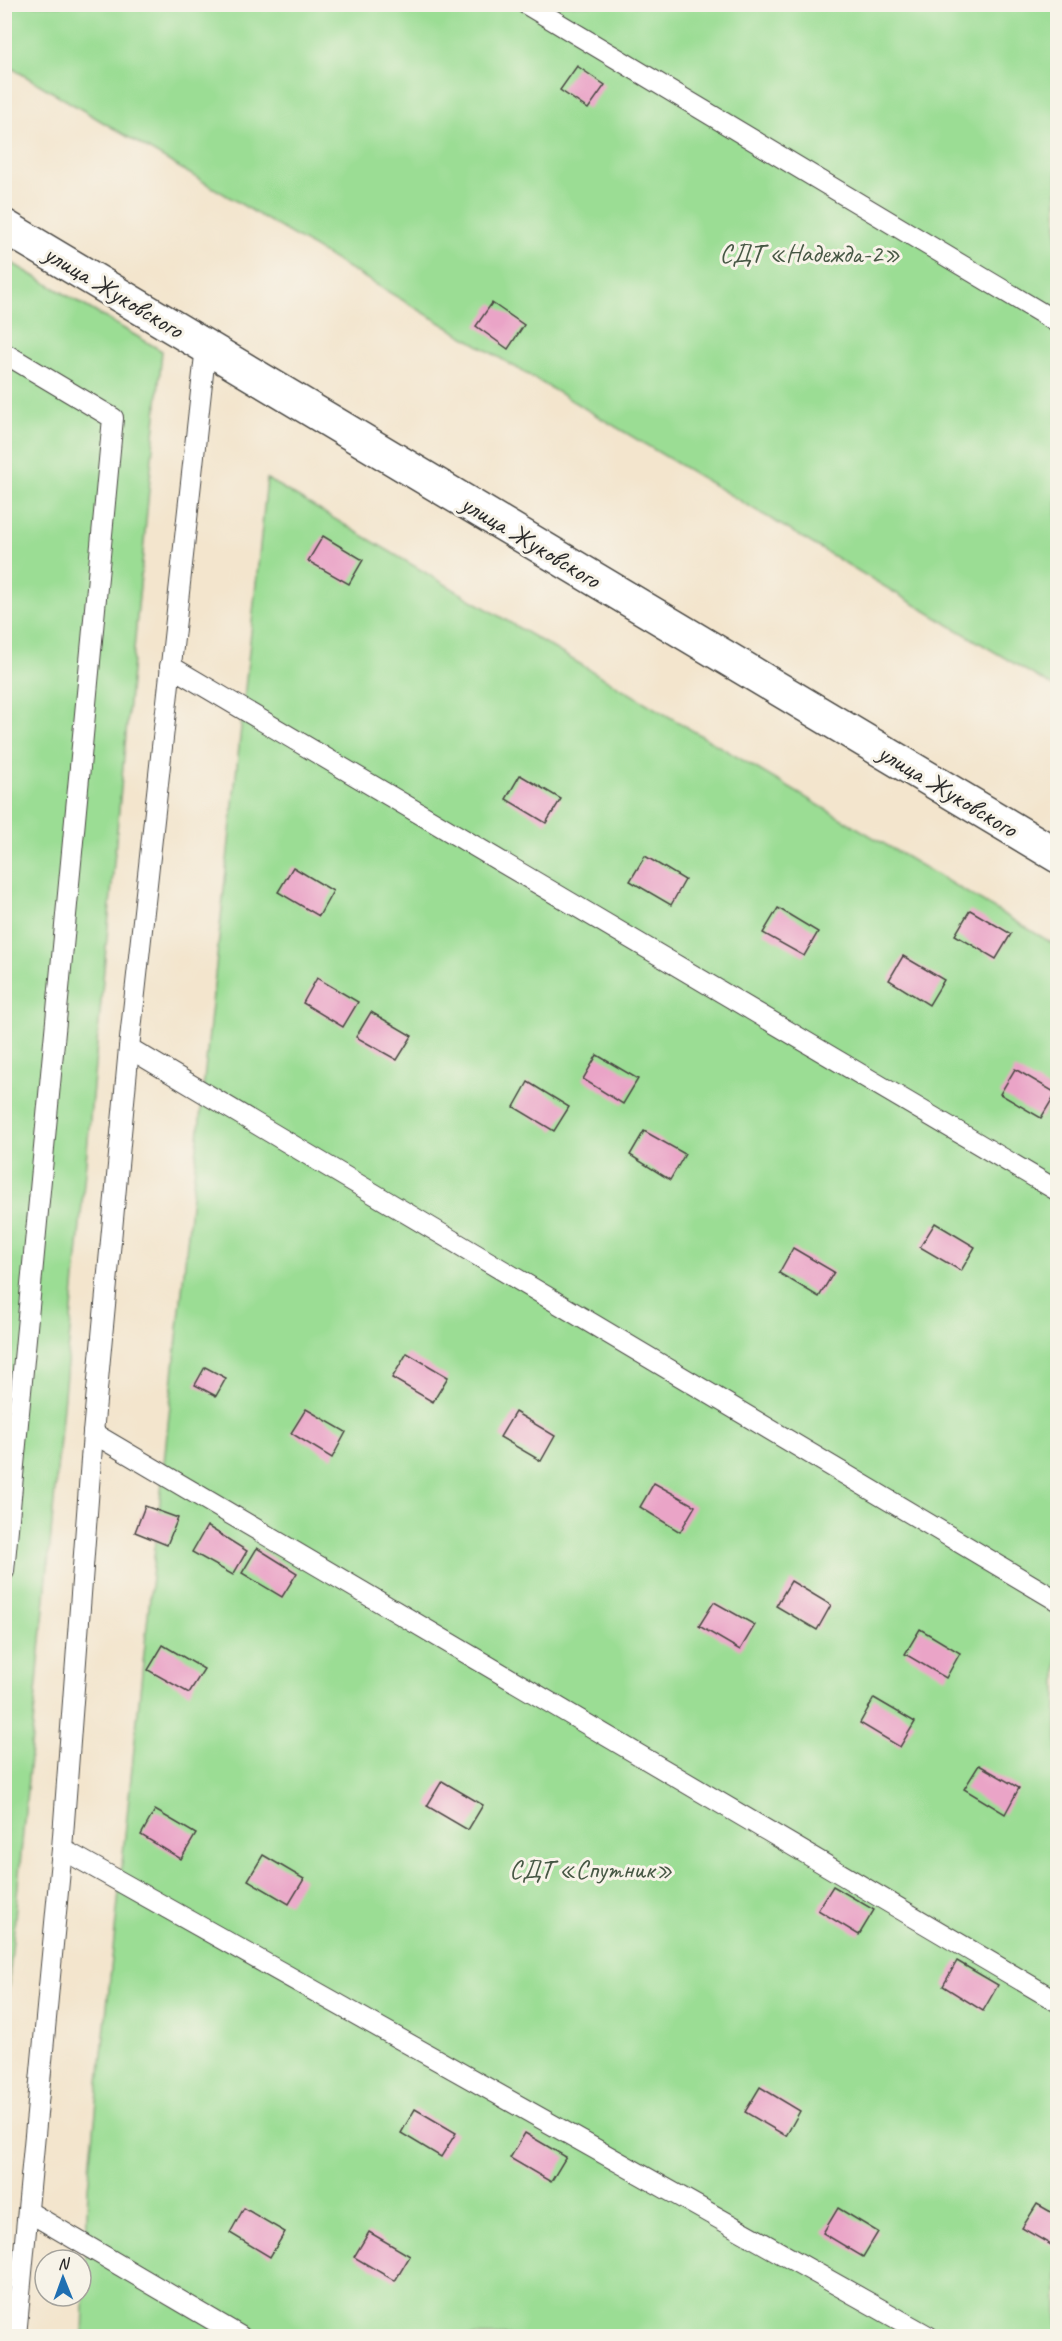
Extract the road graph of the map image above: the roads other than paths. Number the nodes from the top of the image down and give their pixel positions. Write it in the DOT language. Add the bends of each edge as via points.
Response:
graph roads {
  1 [pos="526,4"];
  2 [pos="4,226"];
  3 [pos="1058,323"];
  4 [pos="206,346"];
  5 [pos="4,353"];
  6 [pos="170,666"];
  7 [pos="1058,856"];
  8 [pos="129,1048"];
  9 [pos="1058,1191"];
  10 [pos="93,1433"];
  11 [pos="4,1571"];
  12 [pos="1058,1601"];
  13 [pos="62,1849"];
  14 [pos="1058,2002"];
  15 [pos="29,2212"];
  16 [pos="16,2337"];
  17 [pos="240,2337"];
  18 [pos="928,2337"];
  1 -- 3 [label="lane"];
  2 -- 4 [label="main road, улица Жуковского"];
  4 -- 6 [label="lane"];
  4 -- 7 [label="main road, улица Жуковского"];
  5 -- 11 [label="lane" via="113,418"];
  6 -- 8 [label="lane"];
  6 -- 9 [label="lane"];
  8 -- 10 [label="lane"];
  8 -- 12 [label="lane"];
  10 -- 13 [label="lane"];
  10 -- 14 [label="lane"];
  13 -- 15 [label="lane"];
  13 -- 18 [label="lane"];
  15 -- 16 [label="lane"];
  15 -- 17 [label="lane"];
}
